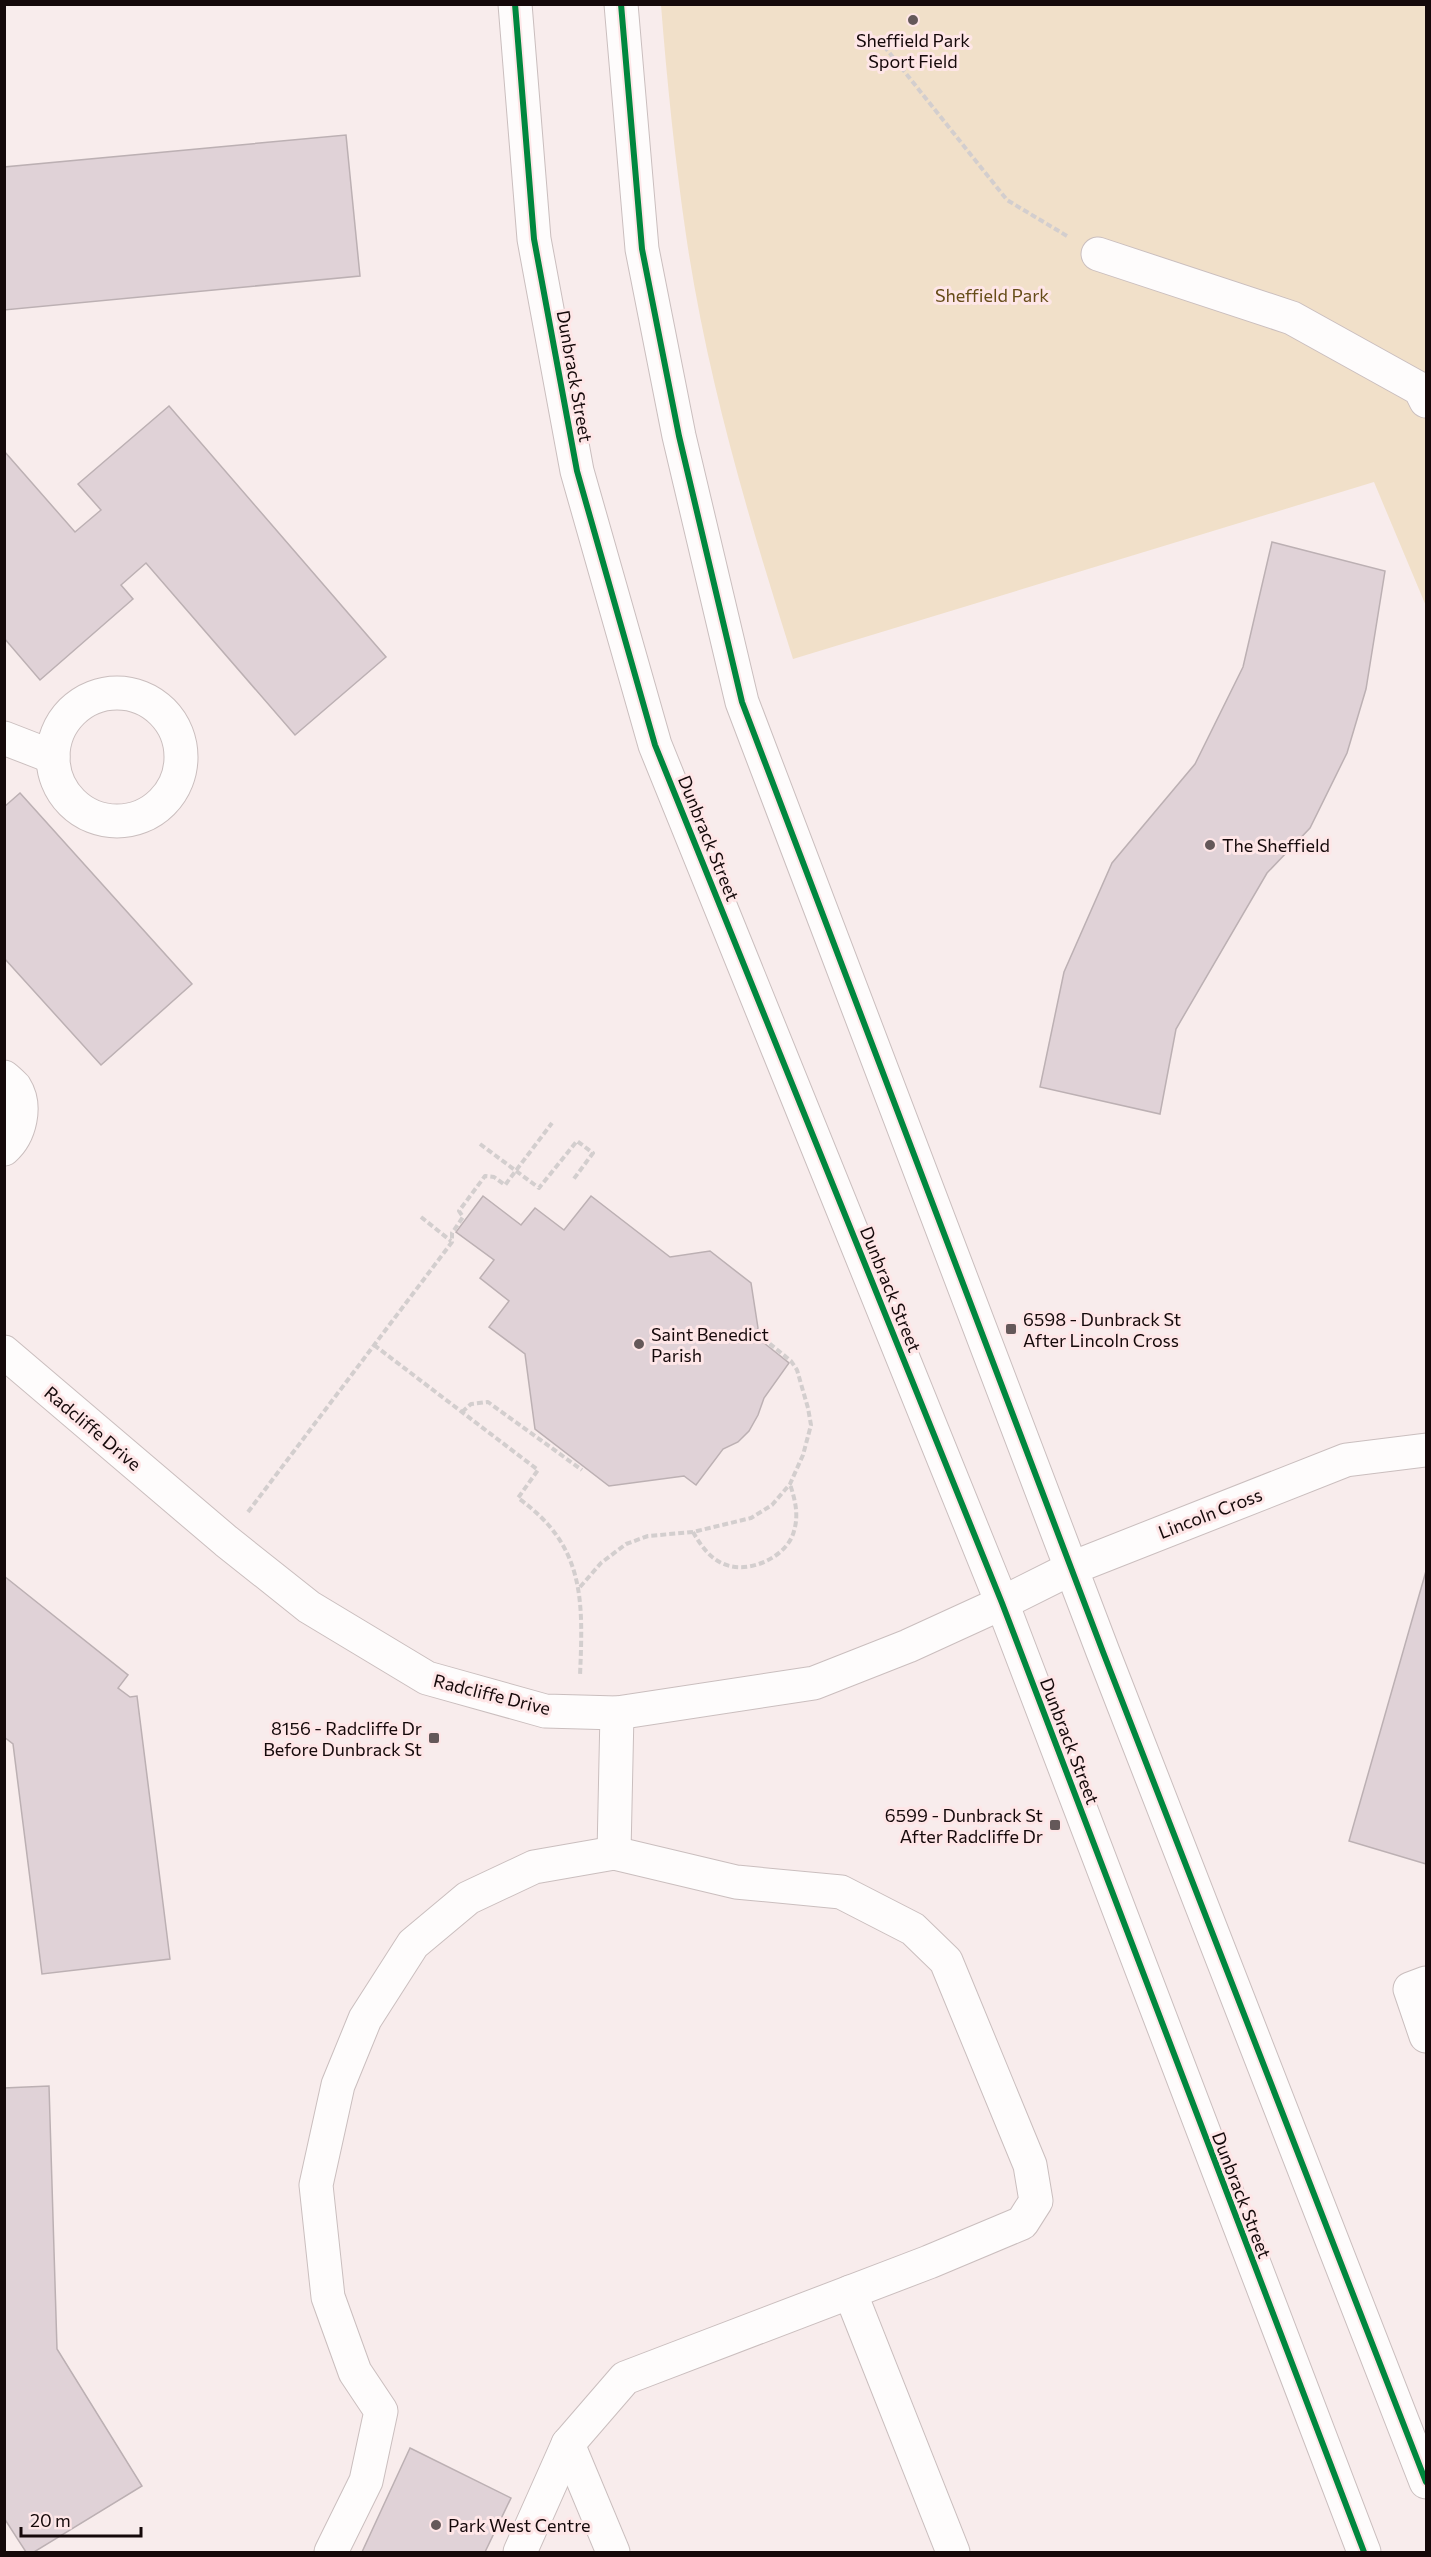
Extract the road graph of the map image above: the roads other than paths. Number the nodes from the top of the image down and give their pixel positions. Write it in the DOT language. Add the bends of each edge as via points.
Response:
graph roads {
  1 [pos="515,4"];
  2 [pos="621,4"];
  3 [pos="1098,254"];
  4 [pos="1426,401"];
  5 [pos="4,738"];
  6 [pos="53,757"];
  7 [pos="4,1077"];
  8 [pos="4,1149"];
  9 [pos="4,1352"];
  10 [pos="1426,1450"];
  11 [pos="1072,1568"];
  12 [pos="1002,1604"];
  13 [pos="617,1713"];
  14 [pos="614,1853"];
  15 [pos="1426,1983"];
  16 [pos="1426,2036"];
  17 [pos="850,2292"];
  18 [pos="568,2444"];
  19 [pos="1426,2482"];
  20 [pos="331,2553"];
  21 [pos="520,2553"];
  22 [pos="613,2553"];
  23 [pos="953,2553"];
  24 [pos="1364,2553"];
  1 -- 12 [label="main road, Dunbrack Street" via="534,239 577,471 655,745"];
  2 -- 11 [label="main road" via="642,249 679,436 742,702"];
  3 -- 4 [label="main road" via="1292,318 1420,389"];
  5 -- 6 [label="main road"];
  7 -- 8 [label="main road" via="16,1088 21,1115 14,1141"];
  9 -- 13 [label="main road, Radcliffe Drive" via="309,1607 427,1678 545,1711"];
  10 -- 11 [label="main road, Lincoln Cross" via="1346,1460"];
  11 -- 12 [label="main road, Lincoln Cross"];
  11 -- 19 [label="main road"];
  12 -- 13 [label="main road, Radcliffe Drive" via="814,1683"];
  12 -- 24 [label="main road, Dunbrack Street"];
  13 -- 14 [label="main road"];
  14 -- 17 [label="main road" via="736,1882 841,1892 914,1929 946,1961 1030,2165 1036,2201 1022,2223"];
  14 -- 20 [label="main road" via="534,1867 468,1898 413,1944 365,2019 338,2085 316,2185 328,2297 355,2372 381,2411 366,2481"];
  15 -- 16 [label="main road" via="1410,1989"];
  17 -- 18 [label="main road" via="625,2378"];
  17 -- 23 [label="main road"];
  18 -- 21 [label="main road"];
  18 -- 22 [label="main road"];
}
